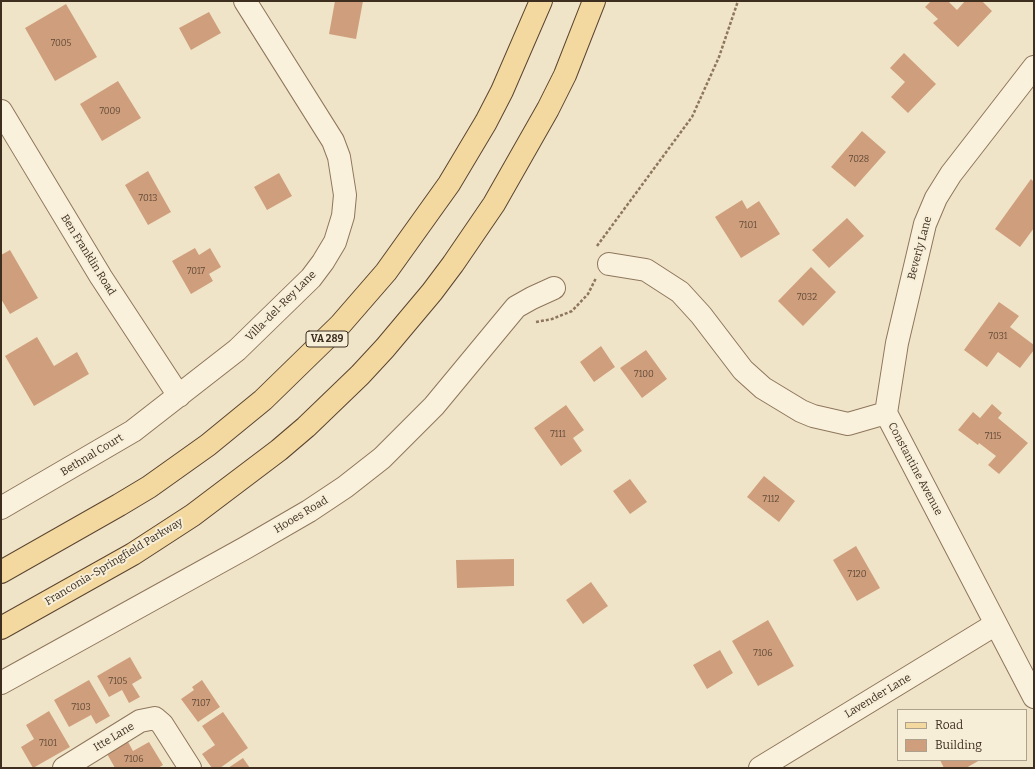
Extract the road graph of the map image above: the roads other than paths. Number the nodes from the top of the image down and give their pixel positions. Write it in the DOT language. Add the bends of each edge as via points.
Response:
graph roads {
  1 [pos="245,1"];
  2 [pos="542,1"];
  3 [pos="594,1"];
  4 [pos="1034,66"];
  5 [pos="1,111"];
  6 [pos="601,261"];
  7 [pos="554,288"];
  8 [pos="179,396"];
  9 [pos="886,413"];
  10 [pos="1,508"];
  11 [pos="1,572"];
  12 [pos="996,624"];
  13 [pos="1,628"];
  14 [pos="1,683"];
  15 [pos="1034,697"];
  16 [pos="64,768"];
  17 [pos="190,768"];
  18 [pos="760,768"];
  1 -- 8 [label="street, Villa-del-Rey Lane" via="333,141 343,171 343,216 335,242 311,278 237,350"];
  2 -- 11 [label="main road, VA 289" via="502,91 449,184 386,272 340,325 263,400 208,445 125,502"];
  3 -- 13 [label="main road, Franconia-Springfield Parkway" via="555,95 498,198 440,281 365,370 279,450 193,515 133,554"];
  4 -- 9 [label="street, Beverly Lane" via="951,174 936,198 925,224 897,343"];
  5 -- 8 [label="street, Ben Franklin Road" via="101,276"];
  6 -- 9 [label="street, Constantine Avenue" via="646,270 680,292 744,370 763,388 801,411 848,424"];
  7 -- 14 [label="street, Hooes Road" via="516,308 429,412 382,458 345,487 251,545"];
  8 -- 10 [label="street, Bethnal Court" via="127,435"];
  9 -- 12 [label="street, Constantine Avenue"];
  12 -- 15 [label="street, Constantine Avenue"];
  12 -- 18 [label="street, Lavender Lane"];
  16 -- 17 [label="street, Itte Lane" via="140,721 155,718 162,724"];
}
